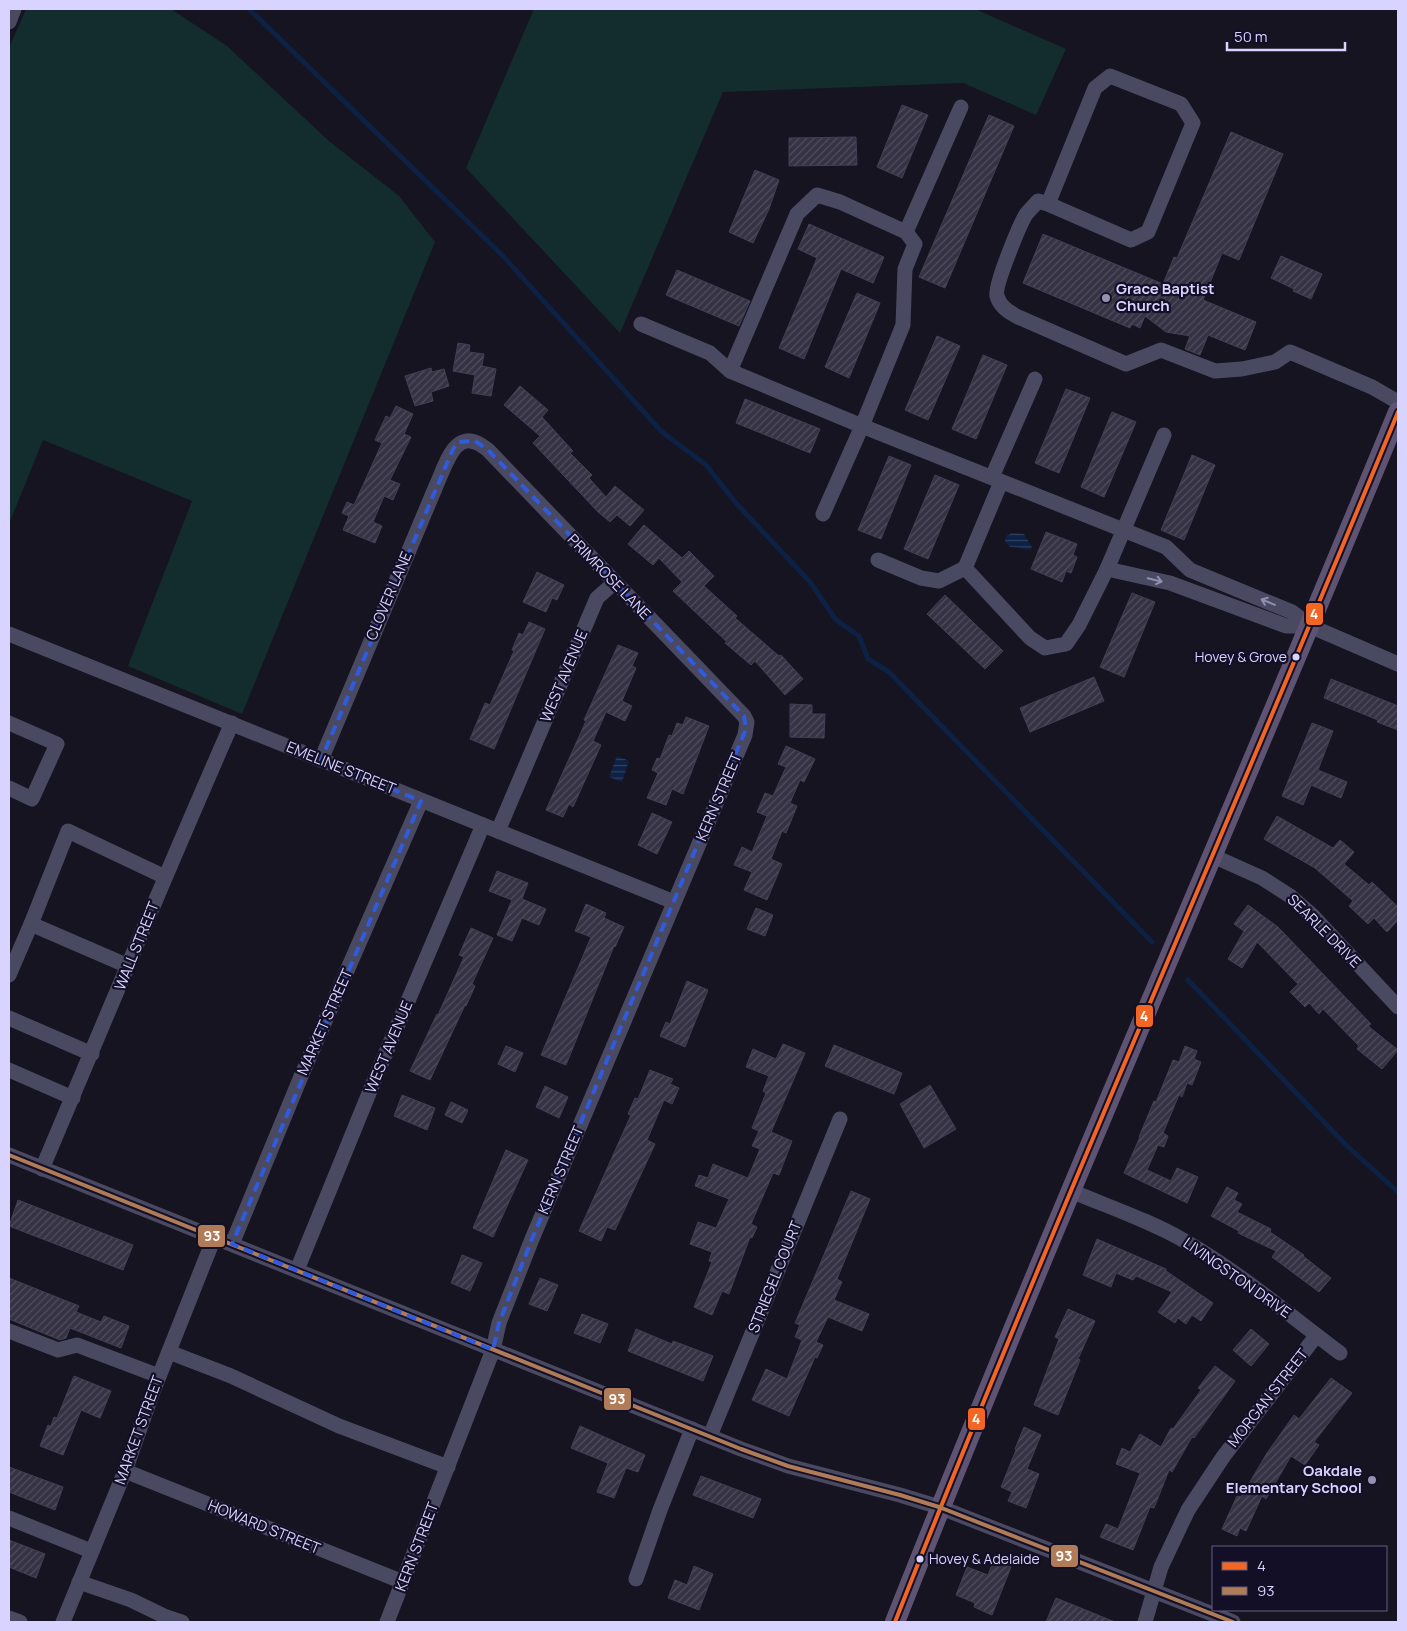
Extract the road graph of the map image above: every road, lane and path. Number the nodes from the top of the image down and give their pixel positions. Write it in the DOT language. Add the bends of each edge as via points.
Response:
graph roads {
  1 [pos="14,9"];
  2 [pos="9,22"];
  3 [pos="961,107"];
  4 [pos="1048,204"];
  5 [pos="906,232"];
  6 [pos="641,324"];
  7 [pos="730,371"];
  8 [pos="1034,379"];
  9 [pos="1398,402"];
  10 [pos="1398,412"];
  11 [pos="862,426"];
  12 [pos="1164,435"];
  13 [pos="467,440"];
  14 [pos="997,480"];
  15 [pos="823,514"];
  16 [pos="1123,530"];
  17 [pos="878,560"];
  18 [pos="965,568"];
  19 [pos="1108,569"];
  20 [pos="1205,577"];
  21 [pos="614,583"];
  22 [pos="1198,593"];
  23 [pos="1310,626"];
  24 [pos="9,634"];
  25 [pos="1398,664"];
  26 [pos="9,722"];
  27 [pos="747,722"];
  28 [pos="232,723"];
  29 [pos="321,760"];
  30 [pos="9,788"];
  31 [pos="421,801"];
  32 [pos="483,825"];
  33 [pos="498,831"];
  34 [pos="1213,856"];
  35 [pos="165,877"];
  36 [pos="674,902"];
  37 [pos="31,924"];
  38 [pos="128,966"];
  39 [pos="9,976"];
  40 [pos="1398,1007"];
  41 [pos="9,1018"];
  42 [pos="92,1054"];
  43 [pos="9,1070"];
  44 [pos="73,1098"];
  45 [pos="840,1119"];
  46 [pos="9,1155"];
  47 [pos="42,1168"];
  48 [pos="1071,1192"];
  49 [pos="214,1238"];
  50 [pos="232,1244"];
  51 [pos="297,1270"];
  52 [pos="9,1331"];
  53 [pos="1316,1336"];
  54 [pos="494,1350"];
  55 [pos="169,1352"];
  56 [pos="1340,1353"];
  57 [pos="159,1376"];
  58 [pos="692,1429"];
  59 [pos="710,1436"];
  60 [pos="448,1467"];
  61 [pos="125,1471"];
  62 [pos="939,1507"];
  63 [pos="9,1518"];
  64 [pos="92,1551"];
  65 [pos="636,1579"];
  66 [pos="79,1582"];
  67 [pos="403,1582"];
  68 [pos="1154,1592"];
  69 [pos="9,1618"];
  70 [pos="20,1622"];
  71 [pos="63,1622"];
  72 [pos="182,1622"];
  73 [pos="387,1622"];
  74 [pos="894,1622"];
  75 [pos="1144,1622"];
  76 [pos="1233,1622"];
  1 -- 2 [label="street"];
  3 -- 5 [label="street"];
  4 -- 4 [label="street" via="1095,88 1110,76 1181,104 1193,122 1148,232 1131,240"];
  4 -- 9 [label="street" via="1038,201 1026,215 998,284 996,295 1003,308 1018,317 1126,364 1161,350 1215,372 1274,362 1290,352 1372,387"];
  5 -- 7 [label="street" via="818,195 797,214"];
  5 -- 11 [label="street" via="915,244 905,269 903,325"];
  6 -- 7 [label="street" via="710,353"];
  7 -- 11 [label="street"];
  8 -- 14 [label="street"];
  10 -- 23 [label="main road"];
  11 -- 14 [label="street"];
  11 -- 15 [label="street"];
  12 -- 16 [label="street"];
  13 -- 21 [label="street, PRIMROSE LANE" via="480,443 488,450"];
  13 -- 29 [label="street, CLOVER LANE" via="459,442 453,449 436,486"];
  14 -- 16 [label="street"];
  14 -- 18 [label="street"];
  16 -- 19 [label="street"];
  16 -- 20 [label="street" via="1166,547 1190,570"];
  17 -- 18 [label="street" via="922,578 939,581"];
  18 -- 19 [label="street" via="1030,638 1044,648 1066,644"];
  19 -- 22 [label="street, one-way"];
  20 -- 22 [label="street"];
  23 -- 20 [label="street, one-way" via="1292,612"];
  21 -- 27 [label="street, PRIMROSE LANE"];
  21 -- 33 [label="street, WEST AVENUE" via="597,598"];
  22 -- 23 [label="street" via="1286,626"];
  23 -- 25 [label="street"];
  23 -- 34 [label="main road"];
  24 -- 28 [label="street, EMELINE STREET"];
  26 -- 30 [label="street" via="57,744 32,799"];
  27 -- 36 [label="street, KERN STREET" via="745,735"];
  28 -- 29 [label="street, EMELINE STREET"];
  28 -- 35 [label="street, WALL STREET"];
  29 -- 31 [label="street, EMELINE STREET"];
  31 -- 32 [label="street, EMELINE STREET"];
  31 -- 50 [label="street, MARKET STREET"];
  32 -- 33 [label="street, EMELINE STREET"];
  32 -- 51 [label="street, WEST AVENUE"];
  33 -- 36 [label="street, EMELINE STREET"];
  34 -- 40 [label="street, SEARLE DRIVE" via="1262,878 1290,896 1313,916"];
  34 -- 48 [label="main road"];
  35 -- 37 [label="street" via="68,831"];
  35 -- 38 [label="street, WALL STREET"];
  36 -- 54 [label="street, KERN STREET" via="498,1323"];
  37 -- 38 [label="street"];
  37 -- 39 [label="street"];
  38 -- 42 [label="street, WALL STREET"];
  41 -- 42 [label="street"];
  42 -- 44 [label="street, WALL STREET"];
  43 -- 44 [label="street"];
  44 -- 47 [label="street, WALL STREET"];
  45 -- 59 [label="street, STRIEGEL COURT"];
  46 -- 47 [label="street"];
  47 -- 49 [label="street"];
  48 -- 53 [label="street, LIVINGSTON DRIVE" via="1184,1240"];
  48 -- 62 [label="main road"];
  49 -- 50 [label="street"];
  49 -- 55 [label="street, MARKET STREET"];
  50 -- 51 [label="street"];
  51 -- 54 [label="street"];
  52 -- 57 [label="street" via="58,1350 77,1345"];
  53 -- 56 [label="street, LIVINGSTON DRIVE"];
  53 -- 68 [label="street, MORGAN STREET" via="1223,1457 1188,1510 1161,1567"];
  54 -- 58 [label="street"];
  54 -- 60 [label="street, KERN STREET"];
  55 -- 57 [label="street, MARKET STREET"];
  55 -- 60 [label="street" via="231,1376 339,1426"];
  57 -- 61 [label="street, MARKET STREET"];
  58 -- 59 [label="street"];
  58 -- 65 [label="street"];
  59 -- 62 [label="street" via="788,1466"];
  60 -- 67 [label="street, KERN STREET"];
  61 -- 64 [label="street, MARKET STREET"];
  61 -- 67 [label="street, HOWARD STREET"];
  62 -- 68 [label="street"];
  62 -- 74 [label="main road"];
  63 -- 64 [label="street"];
  64 -- 66 [label="street, MARKET STREET"];
  66 -- 71 [label="street, MARKET STREET"];
  66 -- 72 [label="street"];
  67 -- 73 [label="street, KERN STREET"];
  68 -- 75 [label="street, MORGAN STREET"];
  68 -- 76 [label="street"];
  69 -- 70 [label="street"];
}
